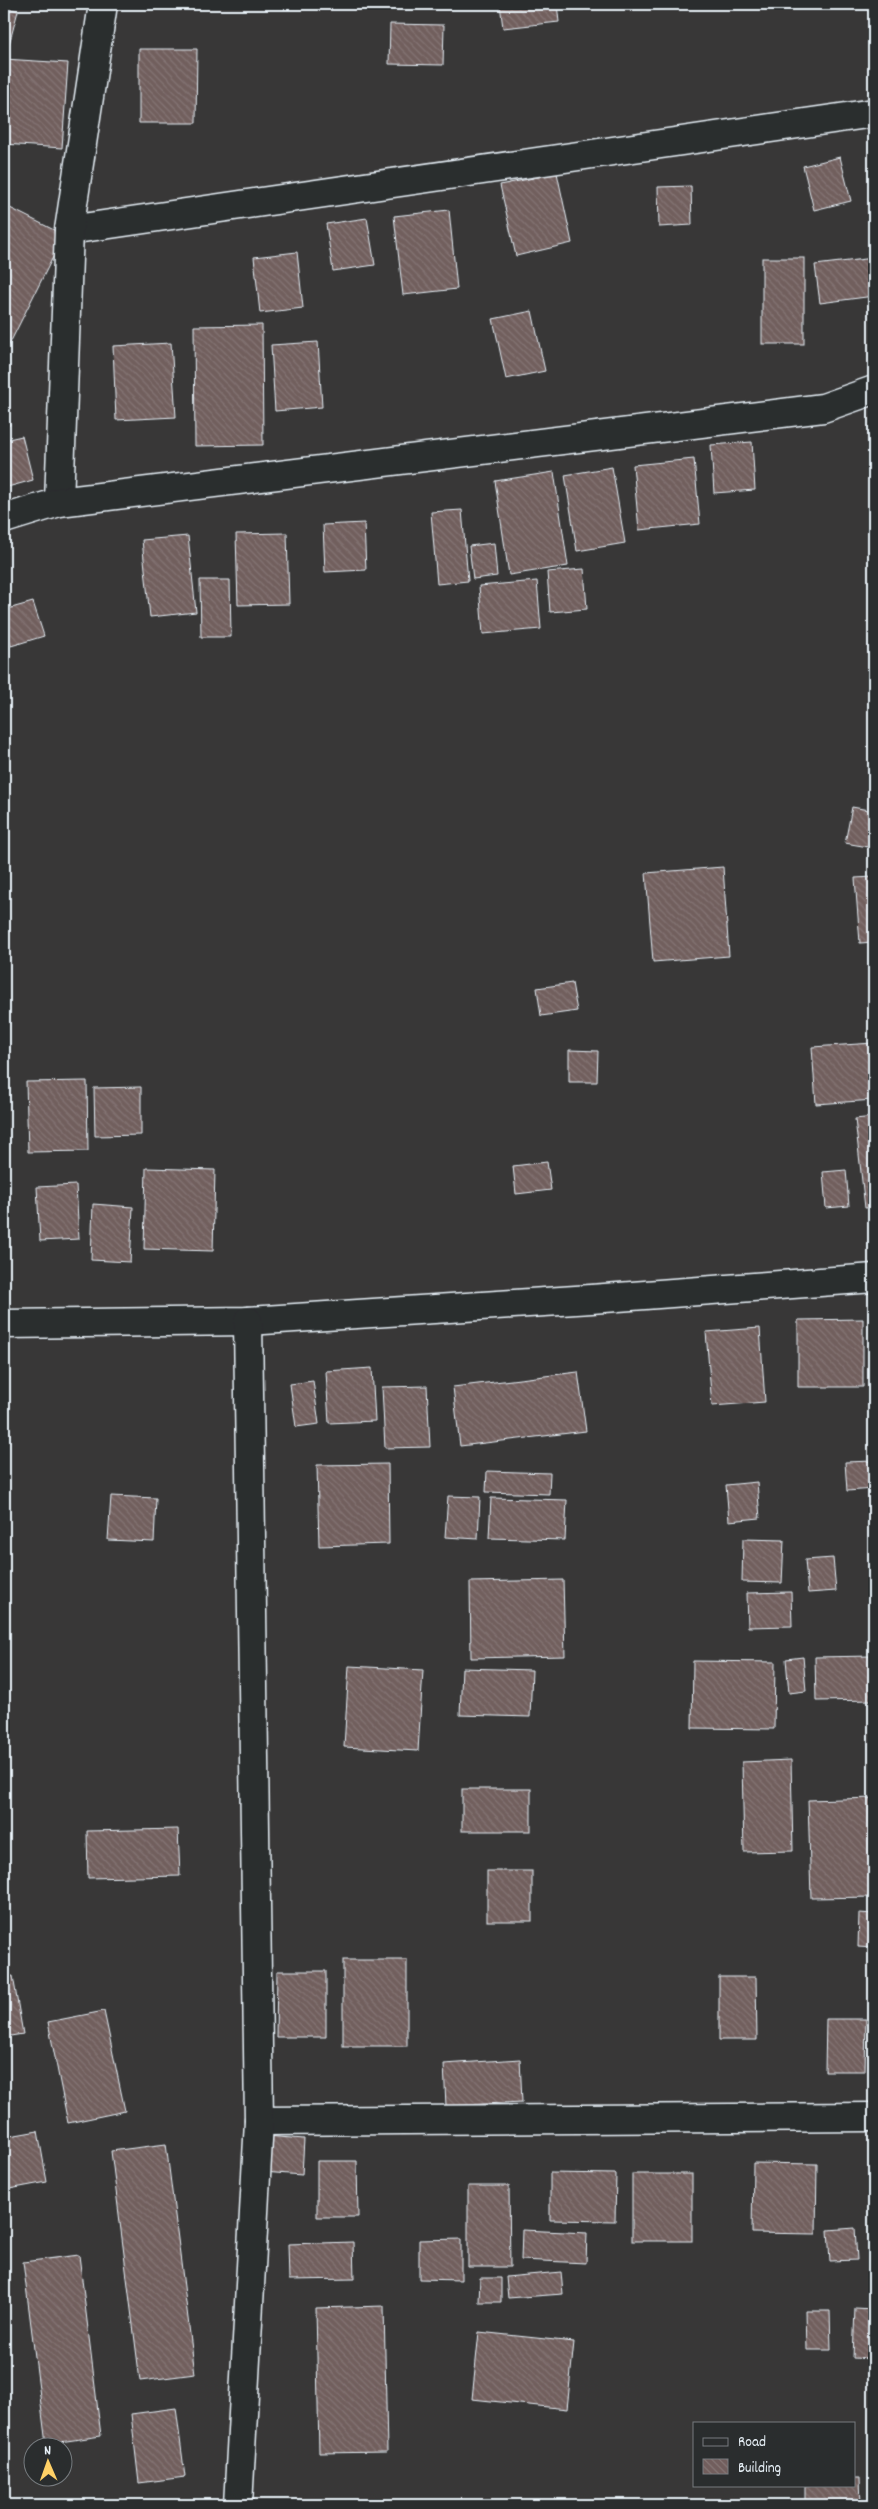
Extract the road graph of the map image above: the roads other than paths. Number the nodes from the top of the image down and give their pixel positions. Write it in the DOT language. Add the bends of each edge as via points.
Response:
graph roads {
  1 [pos="103,4"];
  2 [pos="874,112"];
  3 [pos="69,230"];
  4 [pos="874,390"];
  5 [pos="59,502"];
  6 [pos="4,519"];
  7 [pos="874,1278"];
  8 [pos="248,1321"];
  9 [pos="4,1324"];
  10 [pos="874,2117"];
  11 [pos="259,2121"];
  12 [pos="238,2505"];
  1 -- 3 [label="street"];
  2 -- 3 [label="street"];
  3 -- 5 [label="street"];
  4 -- 5 [label="street" via="823,408"];
  5 -- 6 [label="street"];
  7 -- 8 [label="street" via="591,1300"];
  8 -- 9 [label="street"];
  8 -- 11 [label="street"];
  10 -- 11 [label="street"];
  11 -- 12 [label="street"];
}
